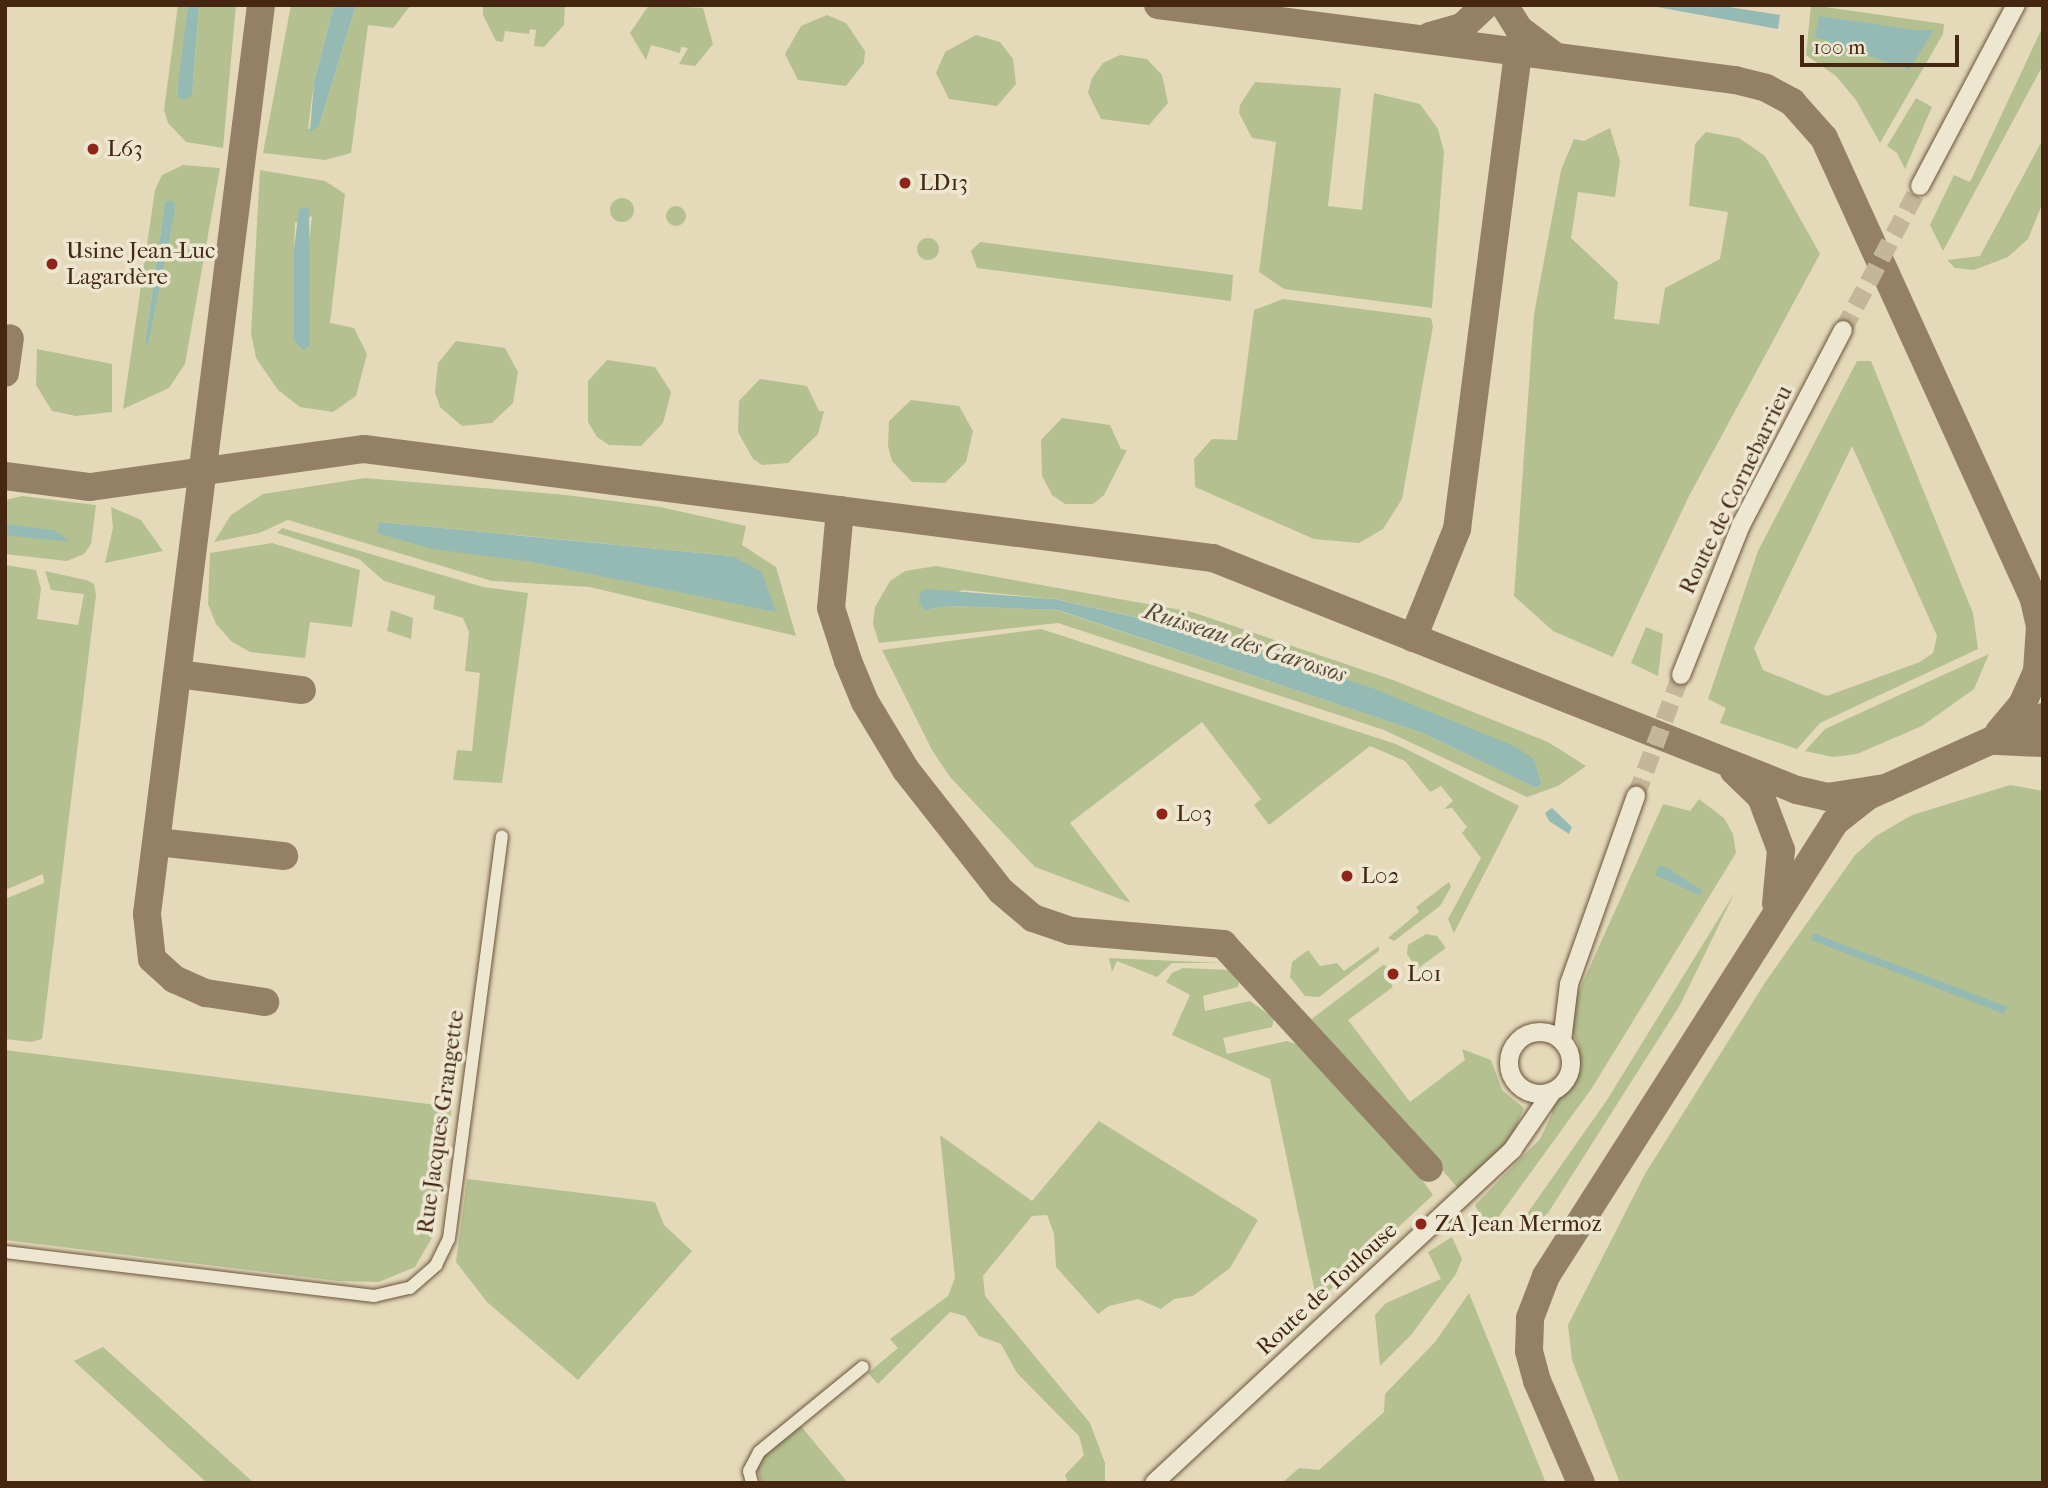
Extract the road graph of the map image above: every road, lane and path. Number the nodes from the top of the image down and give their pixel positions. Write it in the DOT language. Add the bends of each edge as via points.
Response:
graph roads {
  1 [pos="2016,5"];
  2 [pos="1920,186"];
  3 [pos="1843,330"];
  4 [pos="1681,675"];
  5 [pos="1636,796"];
  6 [pos="502,836"];
  7 [pos="1569,984"];
  8 [pos="1540,1031"];
  9 [pos="1562,1041"];
  10 [pos="1524,1090"];
  11 [pos="1552,1092"];
  12 [pos="1529,1129"];
  13 [pos="5,1252"];
  14 [pos="863,1367"];
  15 [pos="752,1483"];
  16 [pos="1154,1483"];
  1 -- 2 [label="main road"];
  3 -- 4 [label="main road, Route de Cornebarrieu" via="1736,535"];
  5 -- 7 [label="main road"];
  6 -- 13 [label="street, Rue Jacques Grangette" via="449,1238 436,1265 410,1287 374,1296"];
  7 -- 8 [label="main road"];
  7 -- 9 [label="main road"];
  8 -- 9 [label="main road"];
  8 -- 10 [label="main road" via="1517,1041 1509,1057 1511,1075"];
  9 -- 11 [label="main road" via="1571,1056 1570,1073"];
  10 -- 11 [label="main road"];
  10 -- 12 [label="main road" via="1531,1106"];
  11 -- 12 [label="main road, Route de Toulouse"];
  12 -- 16 [label="main road, Route de Toulouse"];
  14 -- 15 [label="street" via="759,1452 749,1471"];
}
